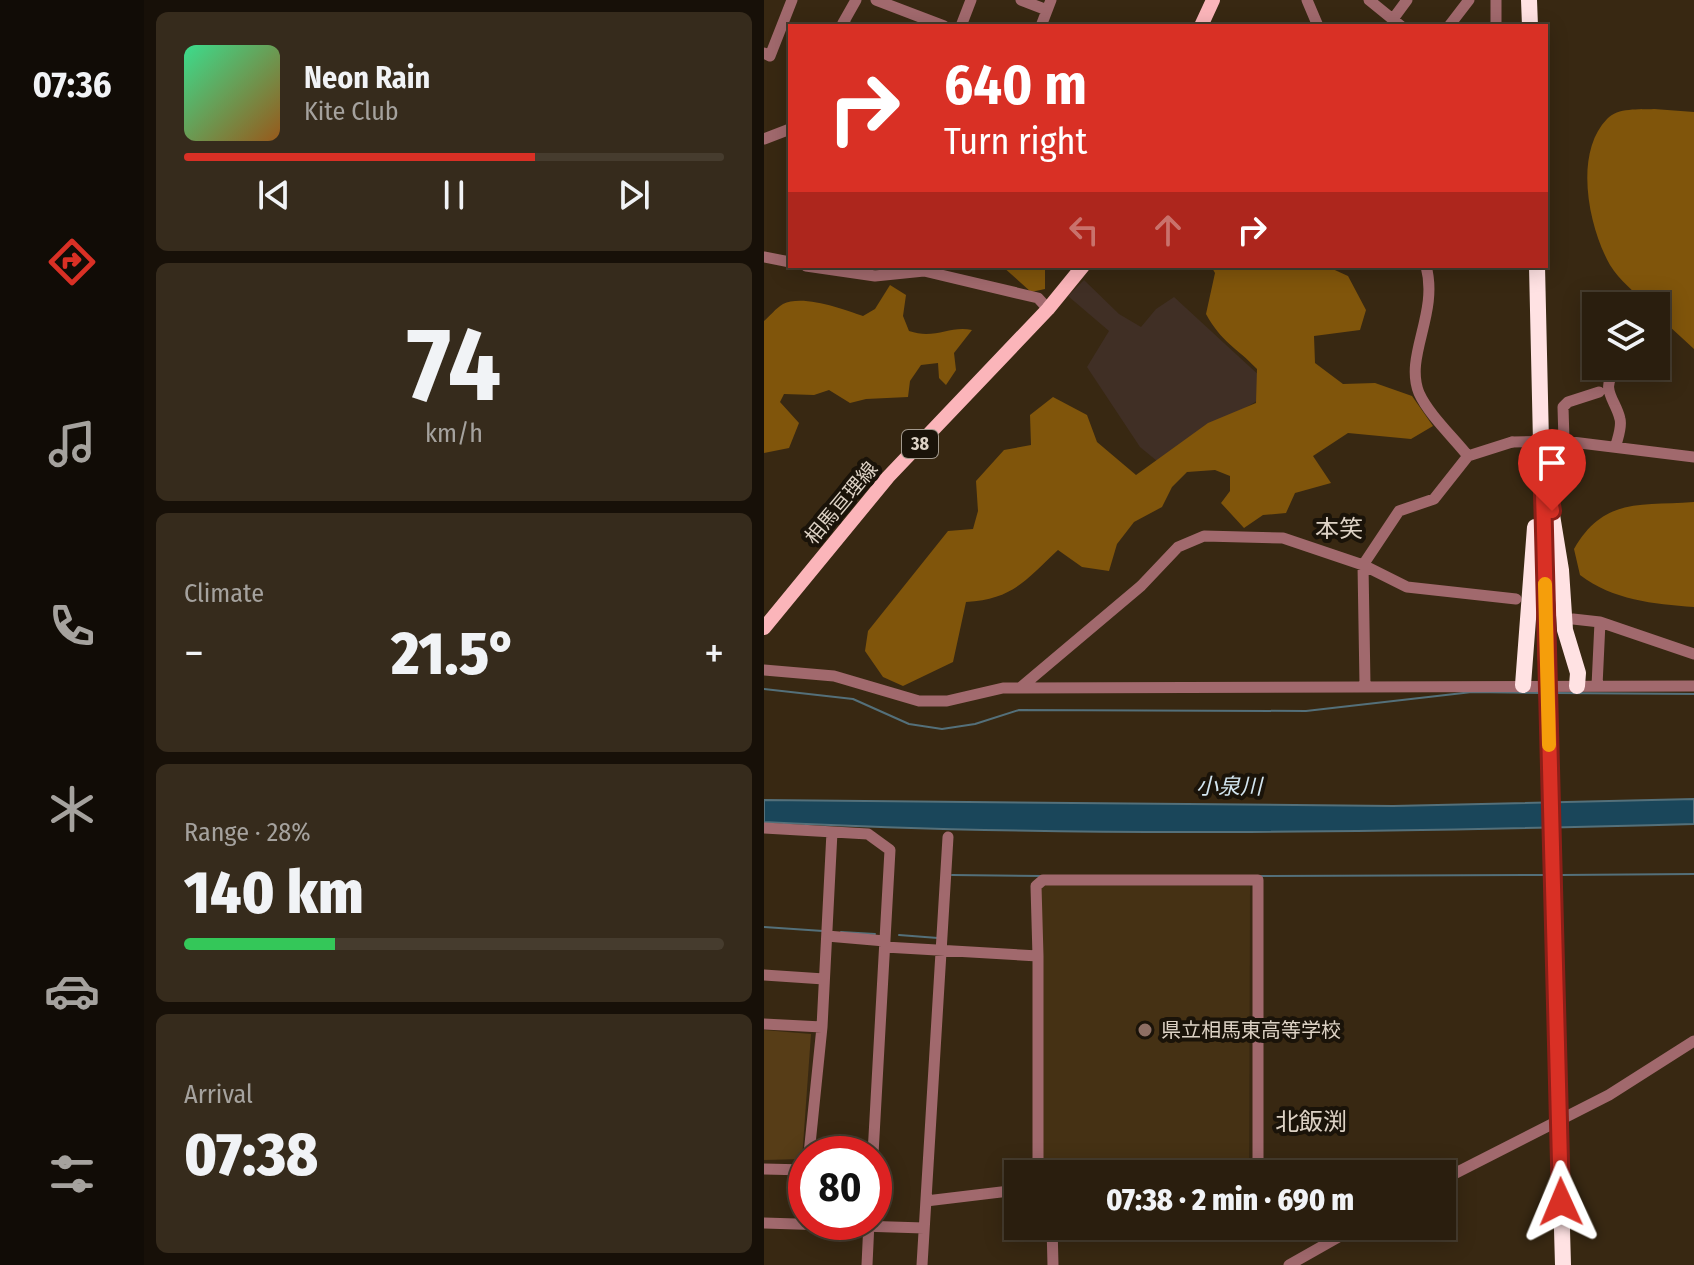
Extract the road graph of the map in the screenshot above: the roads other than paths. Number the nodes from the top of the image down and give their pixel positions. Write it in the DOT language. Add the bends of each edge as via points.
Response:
graph roads {
  1 [pos="792,0"];
  2 [pos="856,0"];
  3 [pos="876,0"];
  4 [pos="971,0"];
  5 [pos="1021,0"];
  6 [pos="1213,0"];
  7 [pos="1307,0"];
  8 [pos="1369,0"];
  9 [pos="1407,0"];
  10 [pos="1469,0"];
  11 [pos="1496,0"];
  12 [pos="1529,0"];
  13 [pos="1049,5"];
  14 [pos="911,14"];
  15 [pos="1397,23"];
  16 [pos="844,24"];
  17 [pos="908,24"];
  18 [pos="938,24"];
  19 [pos="962,24"];
  20 [pos="1042,24"];
  21 [pos="1202,24"];
  22 [pos="1317,24"];
  23 [pos="1451,24"];
  24 [pos="1496,24"];
  25 [pos="1530,24"];
  26 [pos="764,53"];
  27 [pos="788,133"];
  28 [pos="764,139"];
  29 [pos="764,257"];
  30 [pos="788,262"];
  31 [pos="820,268"];
  32 [pos="1081,268"];
  33 [pos="1426,268"];
  34 [pos="1537,268"];
  35 [pos="1048,309"];
  36 [pos="1609,380"];
  37 [pos="1599,392"];
  38 [pos="1564,441"];
  39 [pos="1616,445"];
  40 [pos="1542,452"];
  41 [pos="1468,456"];
  42 [pos="1694,457"];
  43 [pos="1363,565"];
  44 [pos="1516,599"];
  45 [pos="1573,619"];
  46 [pos="1600,622"];
  47 [pos="764,628"];
  48 [pos="1694,654"];
  49 [pos="764,670"];
  50 [pos="1365,685"];
  51 [pos="1523,685"];
  52 [pos="1577,686"];
  53 [pos="1597,686"];
  54 [pos="1694,686"];
  55 [pos="1019,688"];
  56 [pos="764,828"];
  57 [pos="832,832"];
  58 [pos="948,837"];
  59 [pos="827,932"];
  60 [pos="885,944"];
  61 [pos="942,951"];
  62 [pos="1038,956"];
  63 [pos="764,975"];
  64 [pos="824,979"];
  65 [pos="764,1024"];
  66 [pos="822,1027"];
  67 [pos="1694,1041"];
  68 [pos="811,1136"];
  69 [pos="874,1136"];
  70 [pos="1038,1160"];
  71 [pos="1258,1160"];
  72 [pos="764,1169"];
  73 [pos="788,1170"];
  74 [pos="1456,1173"];
  75 [pos="1004,1192"];
  76 [pos="926,1201"];
  77 [pos="764,1223"];
  78 [pos="788,1223"];
  79 [pos="892,1226"];
  80 [pos="924,1228"];
  81 [pos="868,1240"];
  82 [pos="1052,1240"];
  83 [pos="1333,1240"];
  84 [pos="867,1265"];
  85 [pos="922,1265"];
  86 [pos="1053,1265"];
  87 [pos="1289,1265"];
  88 [pos="1563,1265"];
  1 -- 26 [label="street" via="770,56"];
  2 -- 16 [label="street"];
  3 -- 14 [label="street"];
  4 -- 19 [label="street"];
  5 -- 13 [label="street"];
  6 -- 21 [label="main road"];
  7 -- 22 [label="street"];
  8 -- 15 [label="street"];
  9 -- 15 [label="street"];
  10 -- 23 [label="street"];
  11 -- 24 [label="street"];
  12 -- 25 [label="highway"];
  13 -- 20 [label="street"];
  14 -- 17 [label="street"];
  14 -- 18 [label="street"];
  27 -- 28 [label="street"];
  29 -- 30 [label="street"];
  31 -- 35 [label="street" via="875,276 924,271 1038,298"];
  32 -- 35 [label="main road, 相馬亘理線 / 38"];
  33 -- 41 [label="street" via="1430,312 1414,378 1420,396"];
  34 -- 40 [label="highway"];
  35 -- 47 [label="main road, 相馬亘理線 / 38" via="888,477"];
  36 -- 39 [label="street" via="1620,419"];
  37 -- 38 [label="street" via="1563,407"];
  38 -- 39 [label="street"];
  38 -- 41 [label="street, bridge" via="1512,442"];
  39 -- 42 [label="street"];
  40 -- 51 [label="highway"];
  40 -- 52 [label="highway"];
  40 -- 88 [label="highway, bridge"];
  41 -- 43 [label="street" via="1434,499 1399,511"];
  43 -- 44 [label="street" via="1407,587"];
  43 -- 50 [label="street"];
  43 -- 55 [label="street" via="1283,538 1204,536 1178,547 1141,586"];
  45 -- 46 [label="street"];
  46 -- 48 [label="street"];
  46 -- 53 [label="street"];
  49 -- 55 [label="street" via="834,676 919,701"];
  50 -- 51 [label="street"];
  50 -- 55 [label="street"];
  51 -- 52 [label="street"];
  52 -- 53 [label="street"];
  53 -- 54 [label="street"];
  56 -- 57 [label="street"];
  57 -- 59 [label="street"];
  57 -- 60 [label="street" via="868,834 890,850"];
  58 -- 61 [label="street"];
  59 -- 60 [label="street"];
  59 -- 64 [label="street"];
  60 -- 61 [label="street"];
  60 -- 69 [label="street"];
  61 -- 62 [label="street"];
  61 -- 76 [label="street"];
  62 -- 70 [label="street"];
  62 -- 71 [label="street" via="1036,886 1043,880 1258,880"];
  63 -- 64 [label="street"];
  64 -- 66 [label="street"];
  65 -- 66 [label="street"];
  66 -- 68 [label="street"];
  67 -- 74 [label="street" via="1609,1095"];
  72 -- 73 [label="street"];
  75 -- 76 [label="street"];
  76 -- 80 [label="street"];
  77 -- 78 [label="street"];
  79 -- 80 [label="street"];
  80 -- 85 [label="street"];
  81 -- 84 [label="street"];
  82 -- 86 [label="street"];
  83 -- 87 [label="street"];
}
